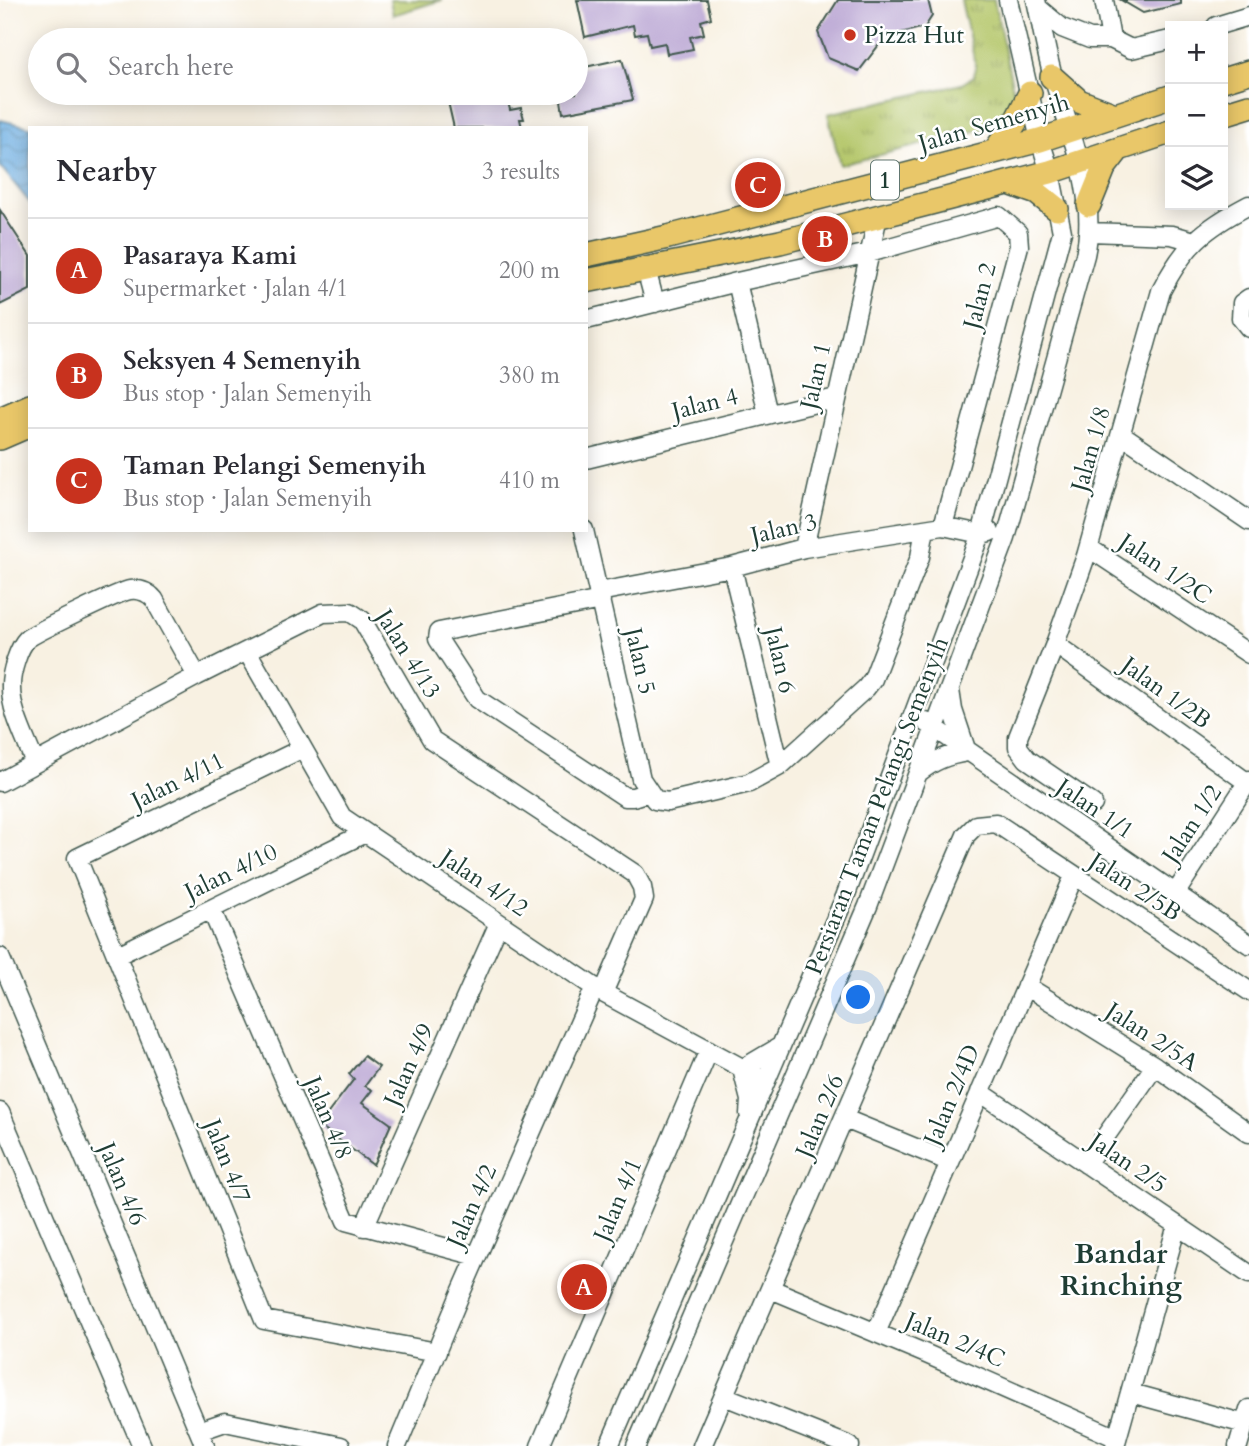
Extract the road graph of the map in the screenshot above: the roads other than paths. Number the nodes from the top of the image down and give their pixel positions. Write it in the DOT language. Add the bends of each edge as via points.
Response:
graph roads {
  1 [pos="1008,0"];
  2 [pos="1104,0"];
  3 [pos="1037,4"];
  4 [pos="1249,16"];
  5 [pos="1228,22"];
  6 [pos="1111,39"];
  7 [pos="1165,41"];
  8 [pos="1249,72"];
  9 [pos="1052,77"];
  10 [pos="1228,78"];
  11 [pos="1030,93"];
  12 [pos="1165,99"];
  13 [pos="1249,106"];
  14 [pos="1228,112"];
  15 [pos="1115,115"];
  16 [pos="1070,130"];
  17 [pos="1165,134"];
  18 [pos="1040,139"];
  19 [pos="1118,150"];
  20 [pos="994,152"];
  21 [pos="1079,163"];
  22 [pos="1050,172"];
  23 [pos="1009,183"];
  24 [pos="1089,205"];
  25 [pos="1249,205"];
  26 [pos="1057,209"];
  27 [pos="878,216"];
  28 [pos="1090,232"];
  29 [pos="1194,242"];
  30 [pos="869,253"];
  31 [pos="588,255"];
  32 [pos="646,268"];
  33 [pos="588,281"];
  34 [pos="737,282"];
  35 [pos="1249,298"];
  36 [pos="655,303"];
  37 [pos="588,320"];
  38 [pos="1249,328"];
  39 [pos="836,398"];
  40 [pos="28,407"];
  41 [pos="768,414"];
  42 [pos="0,419"];
  43 [pos="28,426"];
  44 [pos="1121,434"];
  45 [pos="0,438"];
  46 [pos="588,459"];
  47 [pos="1013,514"];
  48 [pos="1249,521"];
  49 [pos="943,526"];
  50 [pos="925,529"];
  51 [pos="584,532"];
  52 [pos="981,534"];
  53 [pos="804,548"];
  54 [pos="1089,548"];
  55 [pos="732,567"];
  56 [pos="993,574"];
  57 [pos="600,596"];
  58 [pos="1055,644"];
  59 [pos="247,652"];
  60 [pos="1249,654"];
  61 [pos="197,676"];
  62 [pos="950,687"];
  63 [pos="914,714"];
  64 [pos="934,728"];
  65 [pos="301,749"];
  66 [pos="967,752"];
  67 [pos="35,763"];
  68 [pos="780,766"];
  69 [pos="918,773"];
  70 [pos="0,782"];
  71 [pos="1248,782"];
  72 [pos="652,796"];
  73 [pos="1093,804"];
  74 [pos="996,823"];
  75 [pos="365,833"];
  76 [pos="77,858"];
  77 [pos="1074,876"];
  78 [pos="1175,894"];
  79 [pos="211,909"];
  80 [pos="499,923"];
  81 [pos="1249,944"];
  82 [pos="118,955"];
  83 [pos="0,957"];
  84 [pos="1026,986"];
  85 [pos="599,990"];
  86 [pos="1249,991"];
  87 [pos="781,1046"];
  88 [pos="709,1050"];
  89 [pos="802,1060"];
  90 [pos="1155,1066"];
  91 [pos="743,1069"];
  92 [pos="766,1081"];
  93 [pos="980,1092"];
  94 [pos="0,1112"];
  95 [pos="845,1119"];
  96 [pos="748,1121"];
  97 [pos="774,1127"];
  98 [pos="1249,1133"];
  99 [pos="950,1162"];
  100 [pos="1086,1164"];
  101 [pos="1177,1226"];
  102 [pos="364,1227"];
  103 [pos="477,1256"];
  104 [pos="1249,1274"];
  105 [pos="771,1289"];
  106 [pos="876,1333"];
  107 [pos="437,1352"];
  108 [pos="1130,1394"];
  109 [pos="724,1396"];
  110 [pos="1247,1416"];
  111 [pos="202,1438"];
  112 [pos="1116,1442"];
  113 [pos="142,1446"];
  114 [pos="341,1446"];
  115 [pos="397,1446"];
  116 [pos="540,1446"];
  117 [pos="609,1446"];
  118 [pos="636,1446"];
  119 [pos="702,1446"];
  120 [pos="850,1446"];
  121 [pos="1238,1446"];
  1 -- 11 [label="street, Persiaran Taman Pelangi Semenyih"];
  2 -- 6 [label="street"];
  3 -- 6 [label="street" via="1062,29 1090,39"];
  3 -- 9 [label="street, Persiaran Taman Pelangi Semenyih"];
  4 -- 5 [label="street"];
  6 -- 7 [label="street" via="1131,49"];
  8 -- 10 [label="main road"];
  9 -- 15 [label="main road" via="1079,101"];
  9 -- 16 [label="street, Persiaran Taman Pelangi Semenyih"];
  11 -- 18 [label="street, Persiaran Taman Pelangi Semenyih"];
  11 -- 20 [label="main road"];
  12 -- 15 [label="main road, Jalan Semenyih / 1"];
  13 -- 14 [label="main road"];
  15 -- 16 [label="main road, Jalan Semenyih / 1"];
  16 -- 18 [label="main road, Jalan Semenyih / 1"];
  16 -- 21 [label="street, Persiaran Taman Pelangi Semenyih"];
  17 -- 19 [label="main road, 1"];
  18 -- 20 [label="main road, Jalan Semenyih / 1"];
  18 -- 22 [label="street, Persiaran Taman Pelangi Semenyih"];
  19 -- 21 [label="main road, 1"];
  19 -- 24 [label="main road" via="1104,168"];
  20 -- 31 [label="main road, Jalan Semenyih / 1"];
  21 -- 22 [label="main road, 1"];
  21 -- 24 [label="street, Persiaran Taman Pelangi Semenyih"];
  22 -- 23 [label="main road, 1"];
  22 -- 26 [label="street, Persiaran Taman Pelangi Semenyih"];
  23 -- 26 [label="main road" via="1037,193"];
  23 -- 27 [label="main road, 1"];
  24 -- 28 [label="street, Persiaran Taman Pelangi Semenyih"];
  25 -- 29 [label="street, Jalan 1/8"];
  26 -- 52 [label="street, Persiaran Taman Pelangi Semenyih" via="1062,232 1058,250"];
  27 -- 30 [label="street, Jalan 1"];
  27 -- 32 [label="main road, 1" via="780,242"];
  28 -- 29 [label="street" via="1172,235"];
  28 -- 47 [label="street, Persiaran Taman Pelangi Semenyih"];
  29 -- 44 [label="street, Jalan 1/8" via="1177,260 1161,291"];
  30 -- 34 [label="street"];
  30 -- 39 [label="street, Jalan 1"];
  30 -- 49 [label="street, Jalan 2" via="999,216 1018,233 1019,246"];
  32 -- 33 [label="main road, 1"];
  32 -- 36 [label="street"];
  34 -- 36 [label="street"];
  34 -- 41 [label="street"];
  35 -- 38 [label="street" via="1242,303 1241,318"];
  36 -- 37 [label="street"];
  39 -- 41 [label="street, Jalan 4"];
  39 -- 53 [label="street, Jalan 1"];
  40 -- 42 [label="main road"];
  41 -- 46 [label="street, Jalan 4"];
  43 -- 45 [label="main road"];
  44 -- 48 [label="street"];
  44 -- 54 [label="street, Jalan 1/8"];
  47 -- 52 [label="street" via="1006,523"];
  47 -- 56 [label="street, Persiaran Taman Pelangi Semenyih"];
  49 -- 50 [label="street, Jalan 3"];
  49 -- 52 [label="street, Jalan 3"];
  50 -- 53 [label="street, Jalan 3"];
  50 -- 68 [label="street" via="920,557 870,685"];
  51 -- 57 [label="street, Jalan 5"];
  52 -- 56 [label="street"];
  52 -- 63 [label="street, Persiaran Taman Pelangi Semenyih"];
  53 -- 55 [label="street, Jalan 3"];
  54 -- 58 [label="street, Jalan 1/8"];
  54 -- 60 [label="street, Jalan 1/2C"];
  55 -- 57 [label="street, Jalan 3"];
  55 -- 68 [label="street, Jalan 6"];
  56 -- 62 [label="street, Persiaran Taman Pelangi Semenyih"];
  57 -- 72 [label="street, Jalan 5" via="641,779"];
  57 -- 72 [label="street, Jalan 3" via="439,632 438,639 477,699 625,797"];
  58 -- 71 [label="street, Jalan 1/2B"];
  58 -- 73 [label="street, Jalan 1/8" via="1018,747 1027,759"];
  59 -- 61 [label="street, Jalan 4/13"];
  59 -- 65 [label="street, Jalan 4/12"];
  59 -- 85 [label="street, Jalan 4/13" via="323,613 350,612 362,620 432,740 635,874 644,899"];
  61 -- 67 [label="street, Jalan 4/13"];
  61 -- 67 [label="street" via="148,592 128,590 52,625 26,640 11,685 13,706"];
  62 -- 64 [label="street, Persiaran Taman Pelangi Semenyih"];
  62 -- 66 [label="street"];
  63 -- 64 [label="street, Jalan 1/1"];
  63 -- 87 [label="street, Persiaran Taman Pelangi Semenyih" via="845,897"];
  64 -- 66 [label="street, Jalan 1/1"];
  64 -- 69 [label="street, Persiaran Taman Pelangi Semenyih"];
  65 -- 75 [label="street, Jalan 4/12" via="342,817"];
  65 -- 76 [label="street, Jalan 4/11"];
  66 -- 69 [label="street" via="932,762"];
  66 -- 78 [label="street, Jalan 1/1"];
  67 -- 70 [label="street, Jalan 4/13"];
  68 -- 72 [label="street" via="749,783 668,802"];
  69 -- 89 [label="street, Persiaran Taman Pelangi Semenyih"];
  71 -- 78 [label="street, Jalan 1/2"];
  74 -- 77 [label="street, Jalan 2/5B"];
  74 -- 95 [label="street, Jalan 2/6" via="976,825 966,835"];
  75 -- 79 [label="street, Jalan 4/10"];
  75 -- 80 [label="street, Jalan 4/12"];
  76 -- 82 [label="street, Jalan 4/7"];
  77 -- 84 [label="street, Jalan 2/4D"];
  77 -- 86 [label="street, Jalan 2/5B"];
  78 -- 81 [label="street, Jalan 1/1"];
  79 -- 82 [label="street, Jalan 4/10"];
  79 -- 102 [label="street, Jalan 4/8" via="346,1222"];
  80 -- 85 [label="street, Jalan 4/12"];
  80 -- 102 [label="street, Jalan 4/9"];
  82 -- 107 [label="street, Jalan 4/7" via="264,1320"];
  83 -- 111 [label="street, Jalan 4/6"];
  84 -- 90 [label="street, Jalan 2/5A"];
  84 -- 93 [label="street, Jalan 2/4D"];
  85 -- 88 [label="street, Jalan 4/12"];
  85 -- 103 [label="street, Jalan 4/2"];
  87 -- 91 [label="street"];
  87 -- 92 [label="street, Persiaran Taman Pelangi Semenyih"];
  88 -- 91 [label="street, Jalan 4/12"];
  88 -- 116 [label="street, Jalan 4/1"];
  89 -- 92 [label="street" via="785,1074"];
  89 -- 97 [label="street, Persiaran Taman Pelangi Semenyih"];
  90 -- 98 [label="street, Jalan 2/5A"];
  90 -- 100 [label="street"];
  91 -- 92 [label="street, Jalan 4/12"];
  91 -- 96 [label="street" via="750,1100"];
  92 -- 96 [label="street, Persiaran Taman Pelangi Semenyih"];
  92 -- 97 [label="street" via="773,1096"];
  93 -- 99 [label="street, Jalan 2/4D"];
  93 -- 100 [label="street, Jalan 2/5"];
  94 -- 113 [label="street"];
  95 -- 99 [label="street"];
  95 -- 105 [label="street, Jalan 2/6"];
  96 -- 117 [label="street, Persiaran Taman Pelangi Semenyih"];
  97 -- 118 [label="street, Persiaran Taman Pelangi Semenyih"];
  99 -- 106 [label="street, Jalan 2/4D"];
  100 -- 101 [label="street, Jalan 2/5"];
  101 -- 104 [label="street, Jalan 2/5"];
  101 -- 108 [label="street"];
  102 -- 103 [label="street, Jalan 4/8"];
  103 -- 107 [label="street, Jalan 4/2"];
  105 -- 106 [label="street, Jalan 2/4C"];
  105 -- 109 [label="street, Jalan 2/6"];
  106 -- 112 [label="street, Jalan 2/4C"];
  107 -- 115 [label="street, Jalan 4/2"];
  108 -- 110 [label="street"];
  108 -- 112 [label="street"];
  109 -- 119 [label="street, Jalan 2/6"];
  109 -- 120 [label="street"];
  110 -- 121 [label="street"];
  111 -- 114 [label="street" via="225,1422"];
}
